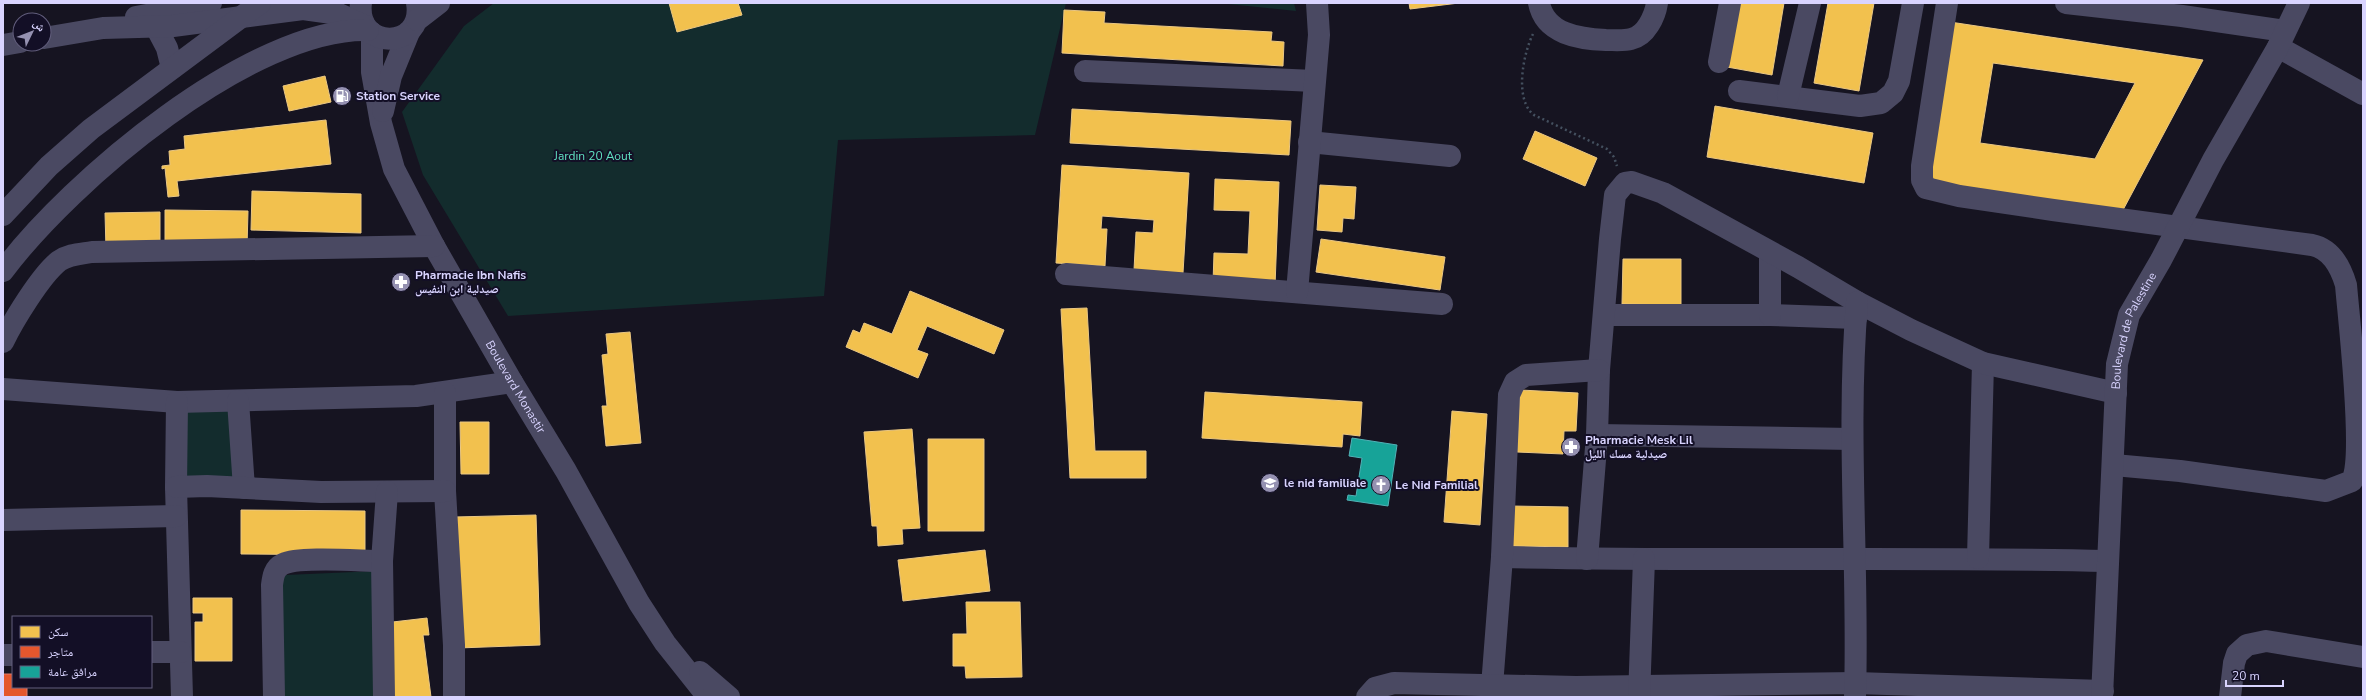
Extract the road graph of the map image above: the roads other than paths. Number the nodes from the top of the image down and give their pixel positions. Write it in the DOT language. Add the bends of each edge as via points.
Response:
graph roads {
  1 [pos="211,3"];
  2 [pos="260,3"];
  3 [pos="361,3"];
  4 [pos="439,3"];
  5 [pos="1317,3"];
  6 [pos="1657,3"];
  7 [pos="1730,3"];
  8 [pos="1810,3"];
  9 [pos="1913,3"];
  10 [pos="1947,3"];
  11 [pos="2066,3"];
  12 [pos="2299,3"];
  13 [pos="1542,11"];
  14 [pos="239,18"];
  15 [pos="414,18"];
  16 [pos="156,27"];
  17 [pos="103,28"];
  18 [pos="369,30"];
  19 [pos="52,37"];
  20 [pos="2281,39"];
  21 [pos="1719,62"];
  22 [pos="172,68"];
  23 [pos="1086,71"];
  24 [pos="1314,81"];
  25 [pos="1739,91"];
  26 [pos="2363,94"];
  27 [pos="1788,96"];
  28 [pos="381,122"];
  29 [pos="1309,142"];
  30 [pos="1450,156"];
  31 [pos="3,215"];
  32 [pos="2178,227"];
  33 [pos="434,246"];
  34 [pos="1770,253"];
  35 [pos="3,271"];
  36 [pos="1066,274"];
  37 [pos="1297,292"];
  38 [pos="1442,304"];
  39 [pos="1857,310"];
  40 [pos="1770,315"];
  41 [pos="1605,316"];
  42 [pos="3,342"];
  43 [pos="1983,363"];
  44 [pos="1599,370"];
  45 [pos="512,382"];
  46 [pos="3,389"];
  47 [pos="445,393"];
  48 [pos="2116,393"];
  49 [pos="238,401"];
  50 [pos="177,402"];
  51 [pos="1597,435"];
  52 [pos="1852,439"];
  53 [pos="2114,465"];
  54 [pos="176,487"];
  55 [pos="244,488"];
  56 [pos="445,491"];
  57 [pos="387,492"];
  58 [pos="176,516"];
  59 [pos="3,520"];
  60 [pos="1502,557"];
  61 [pos="1856,558"];
  62 [pos="1978,558"];
  63 [pos="1587,559"];
  64 [pos="1644,559"];
  65 [pos="382,561"];
  66 [pos="2108,561"];
  67 [pos="665,643"];
  68 [pos="152,652"];
  69 [pos="180,652"];
  70 [pos="2363,658"];
  71 [pos="1492,686"];
  72 [pos="1856,690"];
  73 [pos="1639,692"];
  74 [pos="2102,694"];
  75 [pos="182,697"];
  76 [pos="274,697"];
  77 [pos="384,697"];
  78 [pos="454,697"];
  79 [pos="708,697"];
  80 [pos="729,697"];
  81 [pos="1367,697"];
  82 [pos="2230,697"];
  1 -- 17 [label="street" via="129,18"];
  2 -- 14 [label="street"];
  3 -- 18 [label="street, Boulevard Monastir" via="362,19"];
  4 -- 15 [label="street"];
  5 -- 24 [label="street" via="1319,35"];
  6 -- 13 [label="street" via="1654,16 1640,34 1632,39 1583,39 1569,35"];
  7 -- 21 [label="street"];
  8 -- 27 [label="street"];
  9 -- 27 [label="street" via="1899,81 1893,93 1887,98 1876,104 1860,106"];
  10 -- 32 [label="street" via="1922,166 1922,180 1926,188 1959,196"];
  11 -- 20 [label="street" via="2182,16"];
  12 -- 20 [label="street, Boulevard de Palestine"];
  14 -- 16 [label="street"];
  14 -- 18 [label="street" via="302,9 339,14"];
  14 -- 22 [label="street"];
  15 -- 18 [label="street" via="401,37 381,38"];
  15 -- 28 [label="street, Boulevard Monastir" via="391,76"];
  16 -- 17 [label="street"];
  16 -- 22 [label="street" via="167,48"];
  17 -- 19 [label="street"];
  18 -- 28 [label="street, Boulevard Monastir" via="372,72"];
  18 -- 35 [label="street" via="335,31 303,40 235,72 189,100 82,186"];
  20 -- 26 [label="street"];
  20 -- 32 [label="street, Boulevard de Palestine"];
  22 -- 31 [label="street" via="91,129 49,166"];
  23 -- 24 [label="street"];
  24 -- 29 [label="street"];
  25 -- 27 [label="street"];
  28 -- 33 [label="street, Boulevard Monastir" via="394,169"];
  29 -- 30 [label="street"];
  29 -- 37 [label="street"];
  32 -- 48 [label="street, Boulevard de Palestine" via="2129,315 2117,364"];
  32 -- 53 [label="street" via="2321,247 2342,271 2346,285 2355,407 2355,475 2346,485 2326,491 2180,471"];
  33 -- 42 [label="street" via="73,254 51,269"];
  33 -- 45 [label="street, Boulevard Monastir"];
  34 -- 39 [label="street"];
  34 -- 40 [label="street"];
  34 -- 41 [label="street" via="1649,187 1632,182 1625,183 1615,195"];
  36 -- 37 [label="street"];
  37 -- 38 [label="street"];
  39 -- 40 [label="street"];
  39 -- 43 [label="street" via="1911,330"];
  39 -- 52 [label="street"];
  40 -- 41 [label="street"];
  41 -- 44 [label="street"];
  43 -- 48 [label="street"];
  43 -- 62 [label="street"];
  44 -- 51 [label="street"];
  44 -- 60 [label="street" via="1534,373 1515,382 1508,402"];
  45 -- 47 [label="street"];
  45 -- 67 [label="street, Boulevard Monastir" via="566,471 639,603"];
  46 -- 50 [label="street"];
  47 -- 49 [label="street"];
  47 -- 56 [label="street"];
  48 -- 53 [label="street, Boulevard de Palestine"];
  49 -- 50 [label="street"];
  49 -- 55 [label="street"];
  50 -- 54 [label="street"];
  51 -- 52 [label="street"];
  51 -- 63 [label="street"];
  52 -- 61 [label="street"];
  53 -- 66 [label="street, Boulevard de Palestine"];
  54 -- 55 [label="street"];
  54 -- 58 [label="street"];
  55 -- 57 [label="street"];
  56 -- 57 [label="street"];
  56 -- 78 [label="street" via="454,644"];
  57 -- 65 [label="street"];
  58 -- 59 [label="street"];
  58 -- 69 [label="street"];
  60 -- 63 [label="street"];
  60 -- 71 [label="street"];
  61 -- 62 [label="street"];
  61 -- 64 [label="street"];
  61 -- 72 [label="street"];
  62 -- 66 [label="street"];
  63 -- 64 [label="street"];
  64 -- 73 [label="street"];
  65 -- 76 [label="street" via="302,561 284,563 274,573"];
  65 -- 77 [label="street"];
  66 -- 74 [label="street, Boulevard de Palestine"];
  67 -- 79 [label="street, Boulevard Monastir"];
  67 -- 80 [label="street, Boulevard Monastir"];
  68 -- 69 [label="street"];
  69 -- 75 [label="street"];
  70 -- 82 [label="street" via="2266,641 2247,645 2237,654 2234,663"];
  71 -- 73 [label="street"];
  71 -- 81 [label="street" via="1394,683 1375,688"];
  72 -- 73 [label="street"];
  72 -- 74 [label="street"];
}
